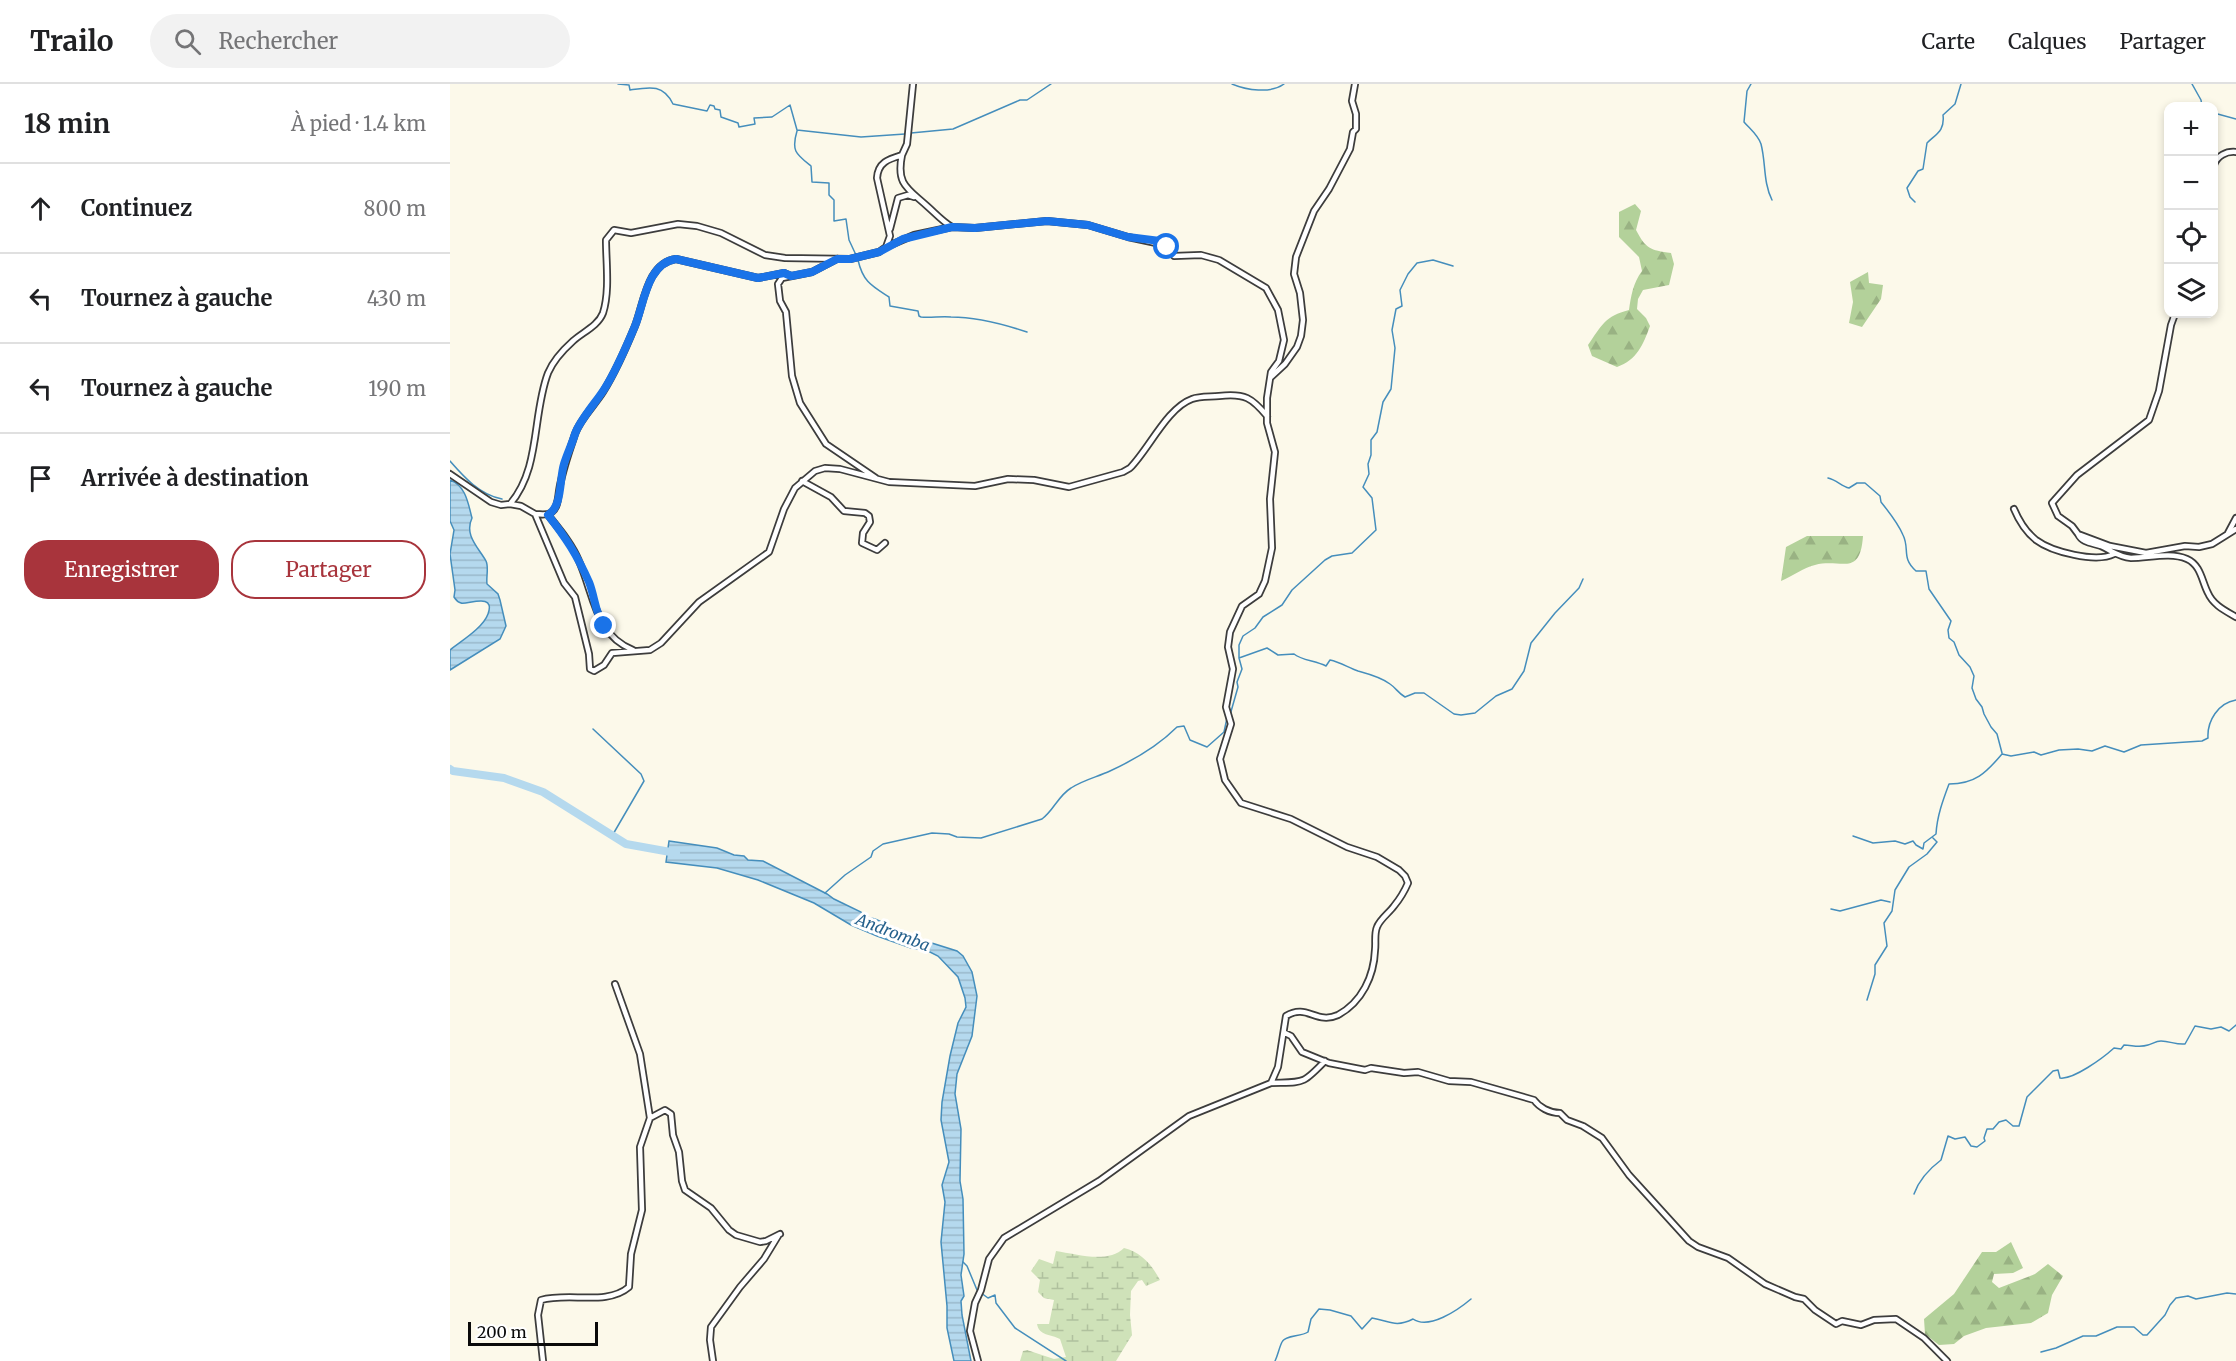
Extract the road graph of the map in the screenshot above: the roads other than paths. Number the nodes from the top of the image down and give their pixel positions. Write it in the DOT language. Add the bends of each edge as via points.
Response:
graph roads {
  1 [pos="913,84"];
  2 [pos="1355,84"];
  3 [pos="2236,152"];
  4 [pos="902,155"];
  5 [pos="2218,158"];
  6 [pos="914,197"];
  7 [pos="952,227"];
  8 [pos="889,231"];
  9 [pos="886,247"];
  10 [pos="837,259"];
  11 [pos="791,276"];
  12 [pos="2173,318"];
  13 [pos="1271,377"];
  14 [pos="1267,416"];
  15 [pos="450,474"];
  16 [pos="878,480"];
  17 [pos="802,481"];
  18 [pos="510,504"];
  19 [pos="2014,509"];
  20 [pos="535,513"];
  21 [pos="548,515"];
  22 [pos="2236,518"];
  23 [pos="2236,530"];
  24 [pos="2078,534"];
  25 [pos="2225,537"];
  26 [pos="885,543"];
  27 [pos="2114,554"];
  28 [pos="2236,617"];
  29 [pos="636,650"];
  30 [pos="615,984"];
  31 [pos="1285,1033"];
  32 [pos="1325,1062"];
  33 [pos="1271,1083"];
  34 [pos="650,1118"];
  35 [pos="543,1361"];
  36 [pos="713,1361"];
  37 [pos="978,1361"];
  38 [pos="1947,1361"];
  1 -- 4 [label="street" via="907,144"];
  2 -- 13 [label="street" via="1352,101 1356,129 1350,149 1314,211 1296,257 1294,274 1300,293 1301,336 1285,364"];
  3 -- 5 [label="street"];
  4 -- 6 [label="street" via="900,177"];
  4 -- 8 [label="street" via="878,168"];
  6 -- 7 [label="street"];
  6 -- 8 [label="street" via="898,198"];
  7 -- 9 [label="street"];
  7 -- 13 [label="street" via="1047,221 1088,225 1163,245 1174,256 1201,255 1219,260 1266,288 1278,310 1284,348"];
  8 -- 9 [label="street"];
  9 -- 10 [label="street" via="879,252"];
  10 -- 11 [label="street" via="812,272"];
  10 -- 18 [label="street" via="765,255 697,226 614,230 606,240 602,316 565,348 549,371 527,477"];
  11 -- 16 [label="street" via="782,278 778,291 786,312 792,376 800,403 826,444"];
  11 -- 21 [label="street" via="784,273 758,278 676,259 658,268 609,382 575,432 558,502"];
  12 -- 24 [label="street" via="2159,391 2149,420 2077,475 2053,500 2058,516"];
  13 -- 14 [label="street"];
  14 -- 16 [label="street" via="1253,400 1241,396 1192,399 1178,407 1130,468 1069,487 1008,478 975,486"];
  14 -- 31 [label="street" via="1275,452 1270,499 1272,548 1259,594 1242,606 1230,632 1228,647 1233,669 1226,707 1231,724 1220,759 1222,770 1241,803 1291,819 1377,857 1399,870 1408,883 1377,926 1371,977 1358,997 1340,1014 1325,1019 1294,1012 1286,1016"];
  15 -- 18 [label="street" via="491,502"];
  16 -- 17 [label="street" via="825,468"];
  17 -- 26 [label="street" via="831,497 844,511 869,516 862,543 877,550"];
  17 -- 29 [label="street" via="790,497 769,552 699,602 661,643 650,650"];
  18 -- 20 [label="street"];
  19 -- 27 [label="street" via="2023,526 2048,546 2071,555"];
  20 -- 21 [label="street"];
  20 -- 29 [label="street" via="564,583 575,597 590,654 590,669 598,670 612,653"];
  21 -- 29 [label="street" via="579,560 598,617 610,636"];
  22 -- 25 [label="street"];
  23 -- 25 [label="street"];
  24 -- 25 [label="street" via="2146,553 2199,547"];
  24 -- 27 [label="street" via="2085,542"];
  27 -- 28 [label="street" via="2186,559 2198,569 2212,600"];
  30 -- 34 [label="street" via="640,1054"];
  31 -- 32 [label="street" via="1302,1052"];
  31 -- 33 [label="street"];
  32 -- 33 [label="street" via="1309,1079"];
  32 -- 38 [label="street" via="1365,1070 1418,1072 1534,1100 1602,1138 1629,1175 1683,1236 1698,1247 1728,1258 1765,1284 1804,1299 1836,1324 1842,1321 1861,1325 1896,1319 1924,1338"];
  33 -- 37 [label="street" via="1189,1116 1099,1181 1011,1233 995,1247 975,1303 970,1331"];
  34 -- 35 [label="street" via="640,1147 642,1210 631,1254 629,1287 621,1293 598,1297 542,1300 538,1315"];
  34 -- 36 [label="street" via="665,1110 671,1114 683,1186 711,1208 729,1230 760,1242 780,1234 711,1327"];
}
